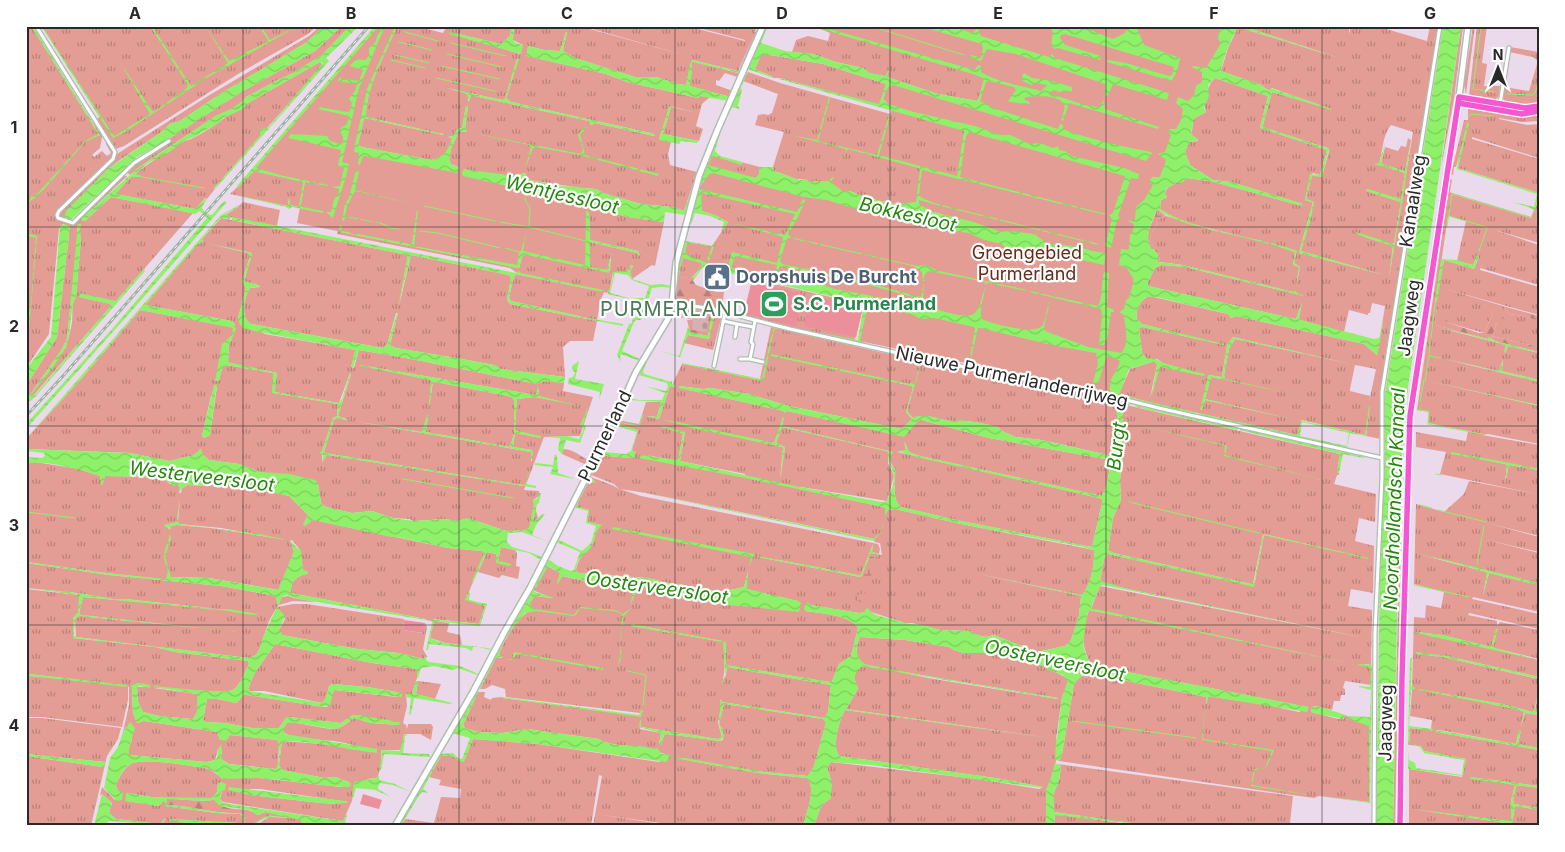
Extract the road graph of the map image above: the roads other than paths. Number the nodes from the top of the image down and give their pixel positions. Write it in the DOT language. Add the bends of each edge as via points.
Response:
graph roads {
  1 [pos="36,26"];
  2 [pos="763,26"];
  3 [pos="1440,26"];
  4 [pos="1468,26"];
  5 [pos="1509,48"];
  6 [pos="1458,100"];
  7 [pos="1539,106"];
  8 [pos="1499,107"];
  9 [pos="1539,111"];
  10 [pos="169,141"];
  11 [pos="672,304"];
  12 [pos="725,313"];
  13 [pos="723,321"];
  14 [pos="755,321"];
  15 [pos="737,324"];
  16 [pos="753,328"];
  17 [pos="735,337"];
  18 [pos="740,358"];
  19 [pos="750,359"];
  20 [pos="763,362"];
  21 [pos="714,366"];
  22 [pos="1382,458"];
  23 [pos="395,826"];
  24 [pos="1374,826"];
  25 [pos="1400,826"];
  1 -- 10 [label="street" via="115,155 58,213 58,218 73,223 134,164"];
  2 -- 11 [label="street, Purmerland" via="699,176 682,240"];
  3 -- 22 [label="street, Kanaalweg" via="1382,392"];
  4 -- 6 [label="street, Jaagweg"];
  5 -- 8 [label="street"];
  6 -- 8 [label="main road"];
  6 -- 25 [label="main road, Jaagweg" via="1410,416"];
  7 -- 8 [label="main road"];
  8 -- 9 [label="main road" via="1528,114"];
  11 -- 12 [label="street, Nieuwe Purmerlanderrijweg"];
  11 -- 23 [label="street, Purmerland" via="667,322 634,377 544,560"];
  12 -- 13 [label="street"];
  12 -- 14 [label="street, Nieuwe Purmerlanderrijweg"];
  13 -- 15 [label="street"];
  13 -- 21 [label="street"];
  14 -- 16 [label="street"];
  14 -- 22 [label="street, Nieuwe Purmerlanderrijweg"];
  15 -- 16 [label="street"];
  15 -- 17 [label="street"];
  16 -- 19 [label="street"];
  18 -- 19 [label="street"];
  19 -- 20 [label="street"];
  22 -- 24 [label="street, Kanaalweg" via="1375,633"];
}
